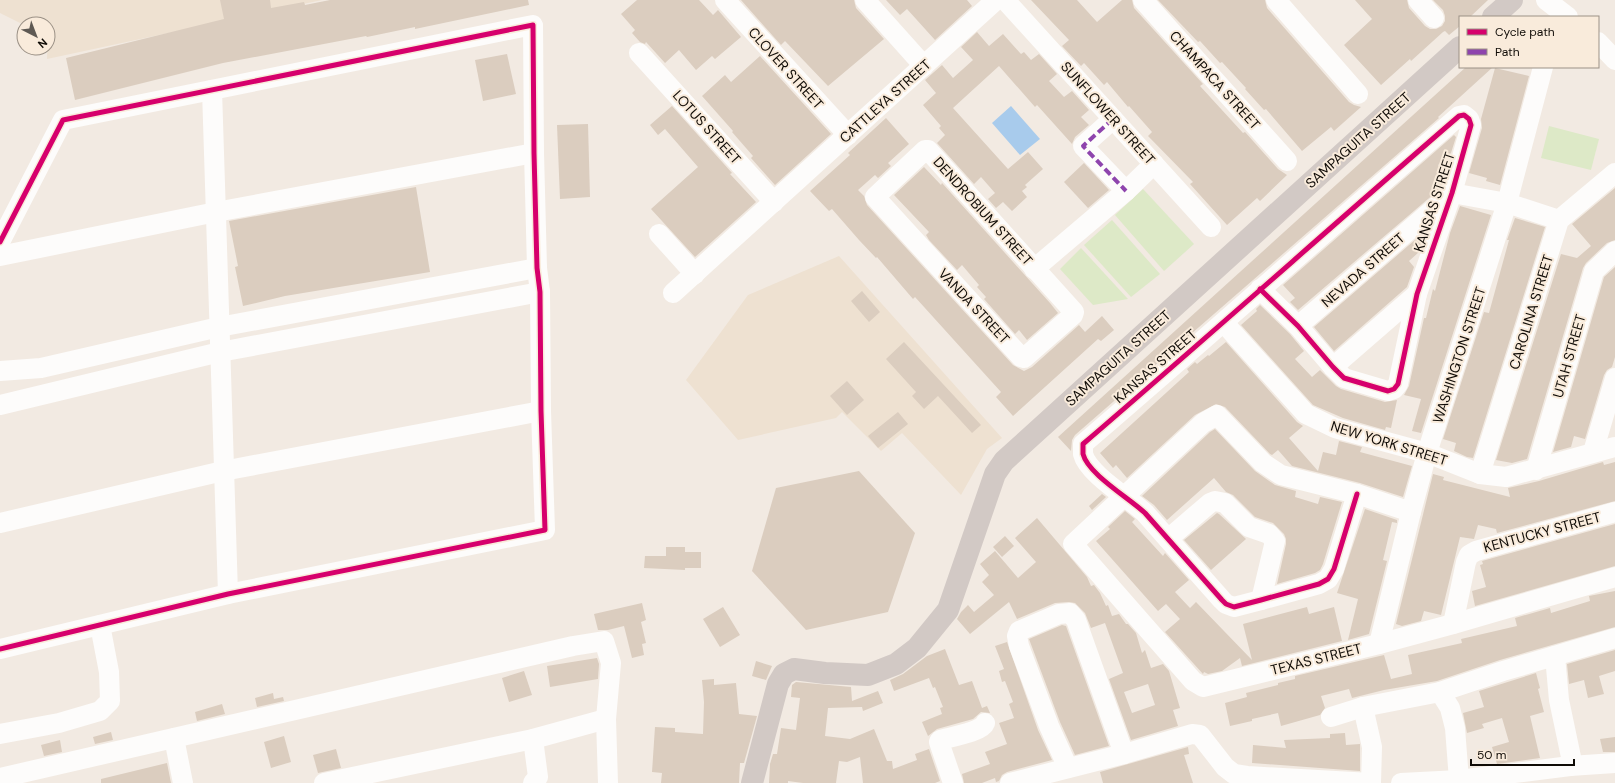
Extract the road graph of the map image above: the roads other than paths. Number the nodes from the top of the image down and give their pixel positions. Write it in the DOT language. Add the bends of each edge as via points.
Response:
graph roads {
  1 [pos="725,0"];
  2 [pos="865,0"];
  3 [pos="1143,0"];
  4 [pos="1276,0"];
  5 [pos="1418,0"];
  6 [pos="1512,0"];
  7 [pos="1546,0"];
  8 [pos="1005,1"];
  9 [pos="1563,15"];
  10 [pos="1494,16"];
  11 [pos="1434,18"];
  12 [pos="1459,48"];
  13 [pos="639,53"];
  14 [pos="924,66"];
  15 [pos="1547,68"];
  16 [pos="212,90"];
  17 [pos="1358,94"];
  18 [pos="1113,119"];
  19 [pos="848,135"];
  20 [pos="534,153"];
  21 [pos="1288,161"];
  22 [pos="1154,164"];
  23 [pos="1615,172"];
  24 [pos="1126,192"];
  25 [pos="1452,193"];
  26 [pos="876,199"];
  27 [pos="774,202"];
  28 [pos="1508,203"];
  29 [pos="216,212"];
  30 [pos="1559,220"];
  31 [pos="1211,227"];
  32 [pos="659,234"];
  33 [pos="0,242"];
  34 [pos="1615,251"];
  35 [pos="0,256"];
  36 [pos="537,268"];
  37 [pos="1034,269"];
  38 [pos="695,274"];
  39 [pos="1260,289"];
  40 [pos="540,292"];
  41 [pos="673,293"];
  42 [pos="1417,294"];
  43 [pos="1072,308"];
  44 [pos="1224,323"];
  45 [pos="1298,326"];
  46 [pos="219,327"];
  47 [pos="220,352"];
  48 [pos="1333,367"];
  49 [pos="0,371"];
  50 [pos="1614,385"];
  51 [pos="0,405"];
  52 [pos="541,411"];
  53 [pos="1615,447"];
  54 [pos="1592,452"];
  55 [pos="1427,453"];
  56 [pos="1536,470"];
  57 [pos="223,471"];
  58 [pos="1480,474"];
  59 [pos="1357,494"];
  60 [pos="1124,496"];
  61 [pos="1411,512"];
  62 [pos="1615,512"];
  63 [pos="0,523"];
  64 [pos="1168,540"];
  65 [pos="1615,577"];
  66 [pos="228,594"];
  67 [pos="1261,600"];
  68 [pos="1454,624"];
  69 [pos="100,625"];
  70 [pos="1615,638"];
  71 [pos="1379,644"];
  72 [pos="0,649"];
  73 [pos="1555,656"];
  74 [pos="1440,692"];
  75 [pos="1363,707"];
  76 [pos="1331,717"];
  77 [pos="606,719"];
  78 [pos="985,724"];
  79 [pos="0,734"];
  80 [pos="174,738"];
  81 [pos="533,739"];
  82 [pos="1124,754"];
  83 [pos="1615,763"];
  84 [pos="1570,766"];
  85 [pos="1068,768"];
  86 [pos="0,778"];
  87 [pos="1234,778"];
  88 [pos="1448,781"];
  89 [pos="1318,782"];
  90 [pos="183,783"];
  91 [pos="324,783"];
  92 [pos="534,783"];
  93 [pos="608,783"];
  94 [pos="752,783"];
  95 [pos="953,783"];
  96 [pos="1012,783"];
  97 [pos="1371,783"];
  98 [pos="1401,783"];
  1 -- 19 [label="street, CLOVER STREET"];
  2 -- 14 [label="street"];
  3 -- 21 [label="street, CHAMPACA STREET"];
  4 -- 17 [label="street"];
  5 -- 11 [label="street"];
  6 -- 10 [label="main road"];
  7 -- 9 [label="street"];
  8 -- 14 [label="street, CATTLEYA STREET"];
  8 -- 18 [label="street, SUNFLOWER STREET"];
  12 -- 94 [label="main road, SAMPAGUITA STREET" via="1004,461 995,474 948,610 917,648 896,664 868,675 794,669 784,674 778,684"];
  13 -- 27 [label="street, LOTUS STREET"];
  14 -- 19 [label="street, CATTLEYA STREET"];
  15 -- 28 [label="street, WASHINGTON STREET"];
  16 -- 20 [label="street" via="533,25"];
  16 -- 29 [label="street"];
  16 -- 33 [label="street" via="63,120"];
  18 -- 22 [label="street, SUNFLOWER STREET"];
  18 -- 24 [label="street" via="1083,146"];
  19 -- 27 [label="street, CATTLEYA STREET"];
  20 -- 29 [label="street"];
  20 -- 36 [label="street"];
  22 -- 24 [label="street"];
  22 -- 31 [label="street, SUNFLOWER STREET"];
  23 -- 30 [label="street"];
  24 -- 37 [label="street"];
  25 -- 28 [label="street"];
  25 -- 39 [label="street, KANSAS STREET" via="1471,125 1464,115 1459,116"];
  25 -- 42 [label="street, KANSAS STREET"];
  25 -- 45 [label="street, NEVADA STREET"];
  26 -- 37 [label="street, DENDROBIUM STREET" via="876,195 928,150"];
  26 -- 43 [label="street, VANDA STREET" via="1021,357 1027,356 1073,315"];
  27 -- 38 [label="street, CATTLEYA STREET"];
  28 -- 30 [label="street"];
  28 -- 55 [label="street, WASHINGTON STREET"];
  29 -- 35 [label="street"];
  29 -- 46 [label="street"];
  30 -- 58 [label="street, CAROLINA STREET"];
  32 -- 38 [label="street"];
  34 -- 56 [label="street, UTAH STREET" via="1594,271"];
  36 -- 40 [label="street"];
  36 -- 46 [label="street"];
  37 -- 43 [label="street, DENDROBIUM STREET"];
  38 -- 41 [label="street, CATTLEYA STREET"];
  39 -- 44 [label="street, KANSAS STREET"];
  39 -- 45 [label="street, KANSAS STREET"];
  40 -- 47 [label="street"];
  40 -- 52 [label="street"];
  42 -- 48 [label="street"];
  42 -- 48 [label="street, KANSAS STREET" via="1398,384 1394,389 1388,391 1344,378"];
  44 -- 55 [label="street, NEW YORK STREET" via="1306,414 1335,428"];
  44 -- 60 [label="street, KANSAS STREET" via="1083,444 1083,454 1091,468"];
  45 -- 48 [label="street, KANSAS STREET"];
  46 -- 47 [label="street"];
  46 -- 49 [label="street" via="41,368"];
  47 -- 51 [label="street"];
  47 -- 57 [label="street"];
  50 -- 54 [label="street"];
  52 -- 57 [label="street"];
  52 -- 66 [label="street" via="545,530"];
  53 -- 54 [label="street, NEW YORK STREET"];
  54 -- 56 [label="street, NEW YORK STREET"];
  55 -- 58 [label="street, NEW YORK STREET"];
  55 -- 61 [label="street, WASHINGTON STREET"];
  56 -- 58 [label="street, NEW YORK STREET" via="1506,477"];
  57 -- 63 [label="street"];
  57 -- 66 [label="street"];
  59 -- 60 [label="street" via="1281,475 1263,463 1217,415 1203,423"];
  59 -- 61 [label="street"];
  59 -- 67 [label="street" via="1334,569 1328,578 1319,584"];
  60 -- 64 [label="street" via="1134,503"];
  60 -- 71 [label="street, TEXAS STREET" via="1073,544 1193,681 1203,687"];
  61 -- 71 [label="street, WASHINGTON STREET"];
  62 -- 68 [label="street, KENTUCKY STREET" via="1469,555"];
  64 -- 67 [label="street" via="1226,604 1234,607"];
  64 -- 67 [label="street" via="1210,503 1226,503 1249,527 1269,534 1274,541"];
  65 -- 68 [label="street, TEXAS STREET"];
  66 -- 69 [label="street"];
  68 -- 71 [label="street, TEXAS STREET"];
  69 -- 72 [label="street"];
  69 -- 79 [label="street" via="109,672 110,701 100,711 59,723"];
  70 -- 73 [label="street"];
  73 -- 74 [label="street"];
  73 -- 84 [label="street" via="1558,700"];
  74 -- 75 [label="street"];
  74 -- 88 [label="street" via="1450,708 1455,728"];
  75 -- 76 [label="street"];
  75 -- 97 [label="street" via="1372,747"];
  77 -- 80 [label="street" via="611,663 604,641"];
  77 -- 81 [label="street"];
  77 -- 93 [label="street"];
  78 -- 95 [label="street" via="977,730 940,740"];
  80 -- 86 [label="street"];
  80 -- 90 [label="street"];
  81 -- 91 [label="street"];
  81 -- 92 [label="street" via="538,777"];
  82 -- 85 [label="street"];
  82 -- 85 [label="street" via="1076,620 1070,613 1058,614 1019,631 1017,636 1049,726"];
  82 -- 87 [label="street" via="1192,734 1200,734"];
  83 -- 84 [label="street"];
  84 -- 88 [label="street"];
  85 -- 96 [label="street"];
  87 -- 89 [label="street" via="1247,776"];
  88 -- 98 [label="street"];
  89 -- 97 [label="street"];
}
